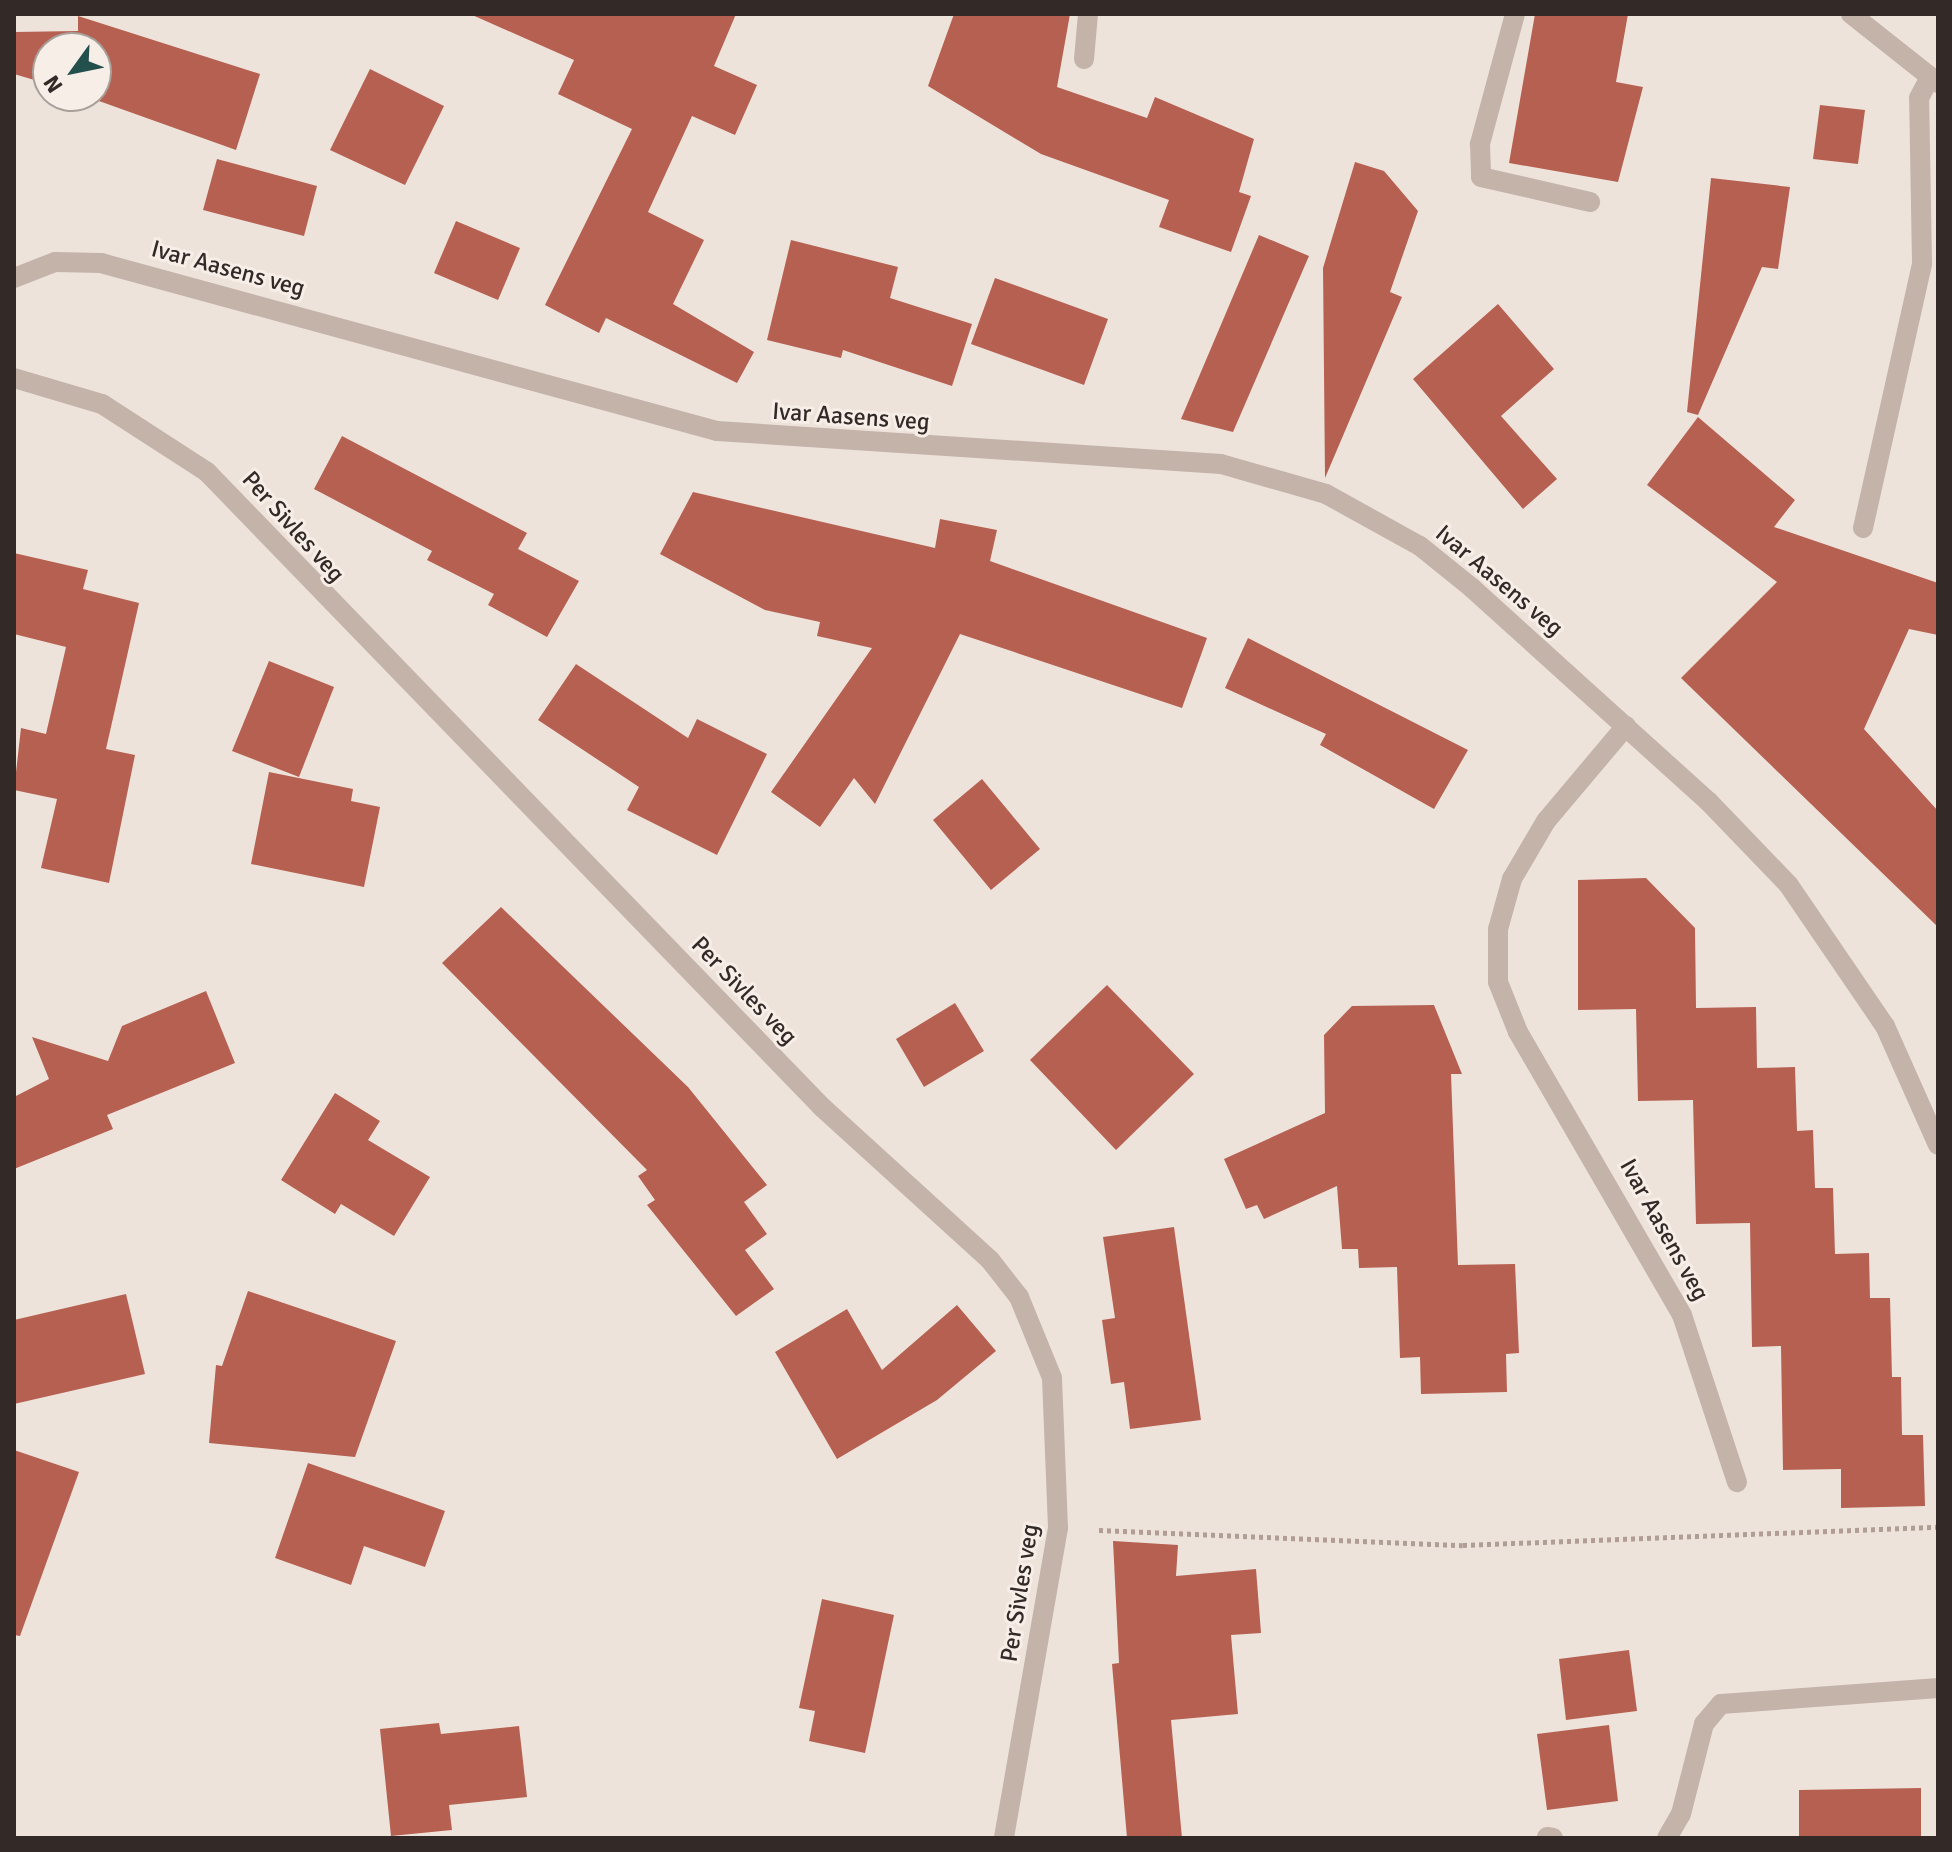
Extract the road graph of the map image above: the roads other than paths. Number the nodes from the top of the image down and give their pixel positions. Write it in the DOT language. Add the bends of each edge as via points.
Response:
graph roads {
  1 [pos="1088,14"];
  2 [pos="1515,14"];
  3 [pos="1851,14"];
  4 [pos="1084,59"];
  5 [pos="1934,80"];
  6 [pos="1590,202"];
  7 [pos="14,278"];
  8 [pos="14,378"];
  9 [pos="1863,528"];
  10 [pos="1626,726"];
  11 [pos="1938,1145"];
  12 [pos="1737,1482"];
  13 [pos="1938,1688"];
  14 [pos="1004,1838"];
  15 [pos="1667,1838"];
  1 -- 4 [label="street"];
  2 -- 6 [label="street" via="1480,144 1481,177"];
  3 -- 5 [label="street"];
  5 -- 9 [label="street" via="1919,98 1922,263"];
  7 -- 10 [label="street, Ivar Aasens veg" via="55,262 101,263 728,433 1172,460 1284,479 1370,515 1420,546"];
  8 -- 14 [label="street, Per Sivles veg" via="102,404 207,472 823,1108 990,1260 1019,1297 1052,1378 1058,1528"];
  10 -- 11 [label="street, Ivar Aasens veg" via="1788,884 1835,946 1885,1026"];
  10 -- 12 [label="street, Ivar Aasens veg" via="1546,821 1512,879 1498,929 1498,982 1518,1032 1665,1279 1706,1373"];
  13 -- 15 [label="street" via="1721,1704 1704,1724"];
}
